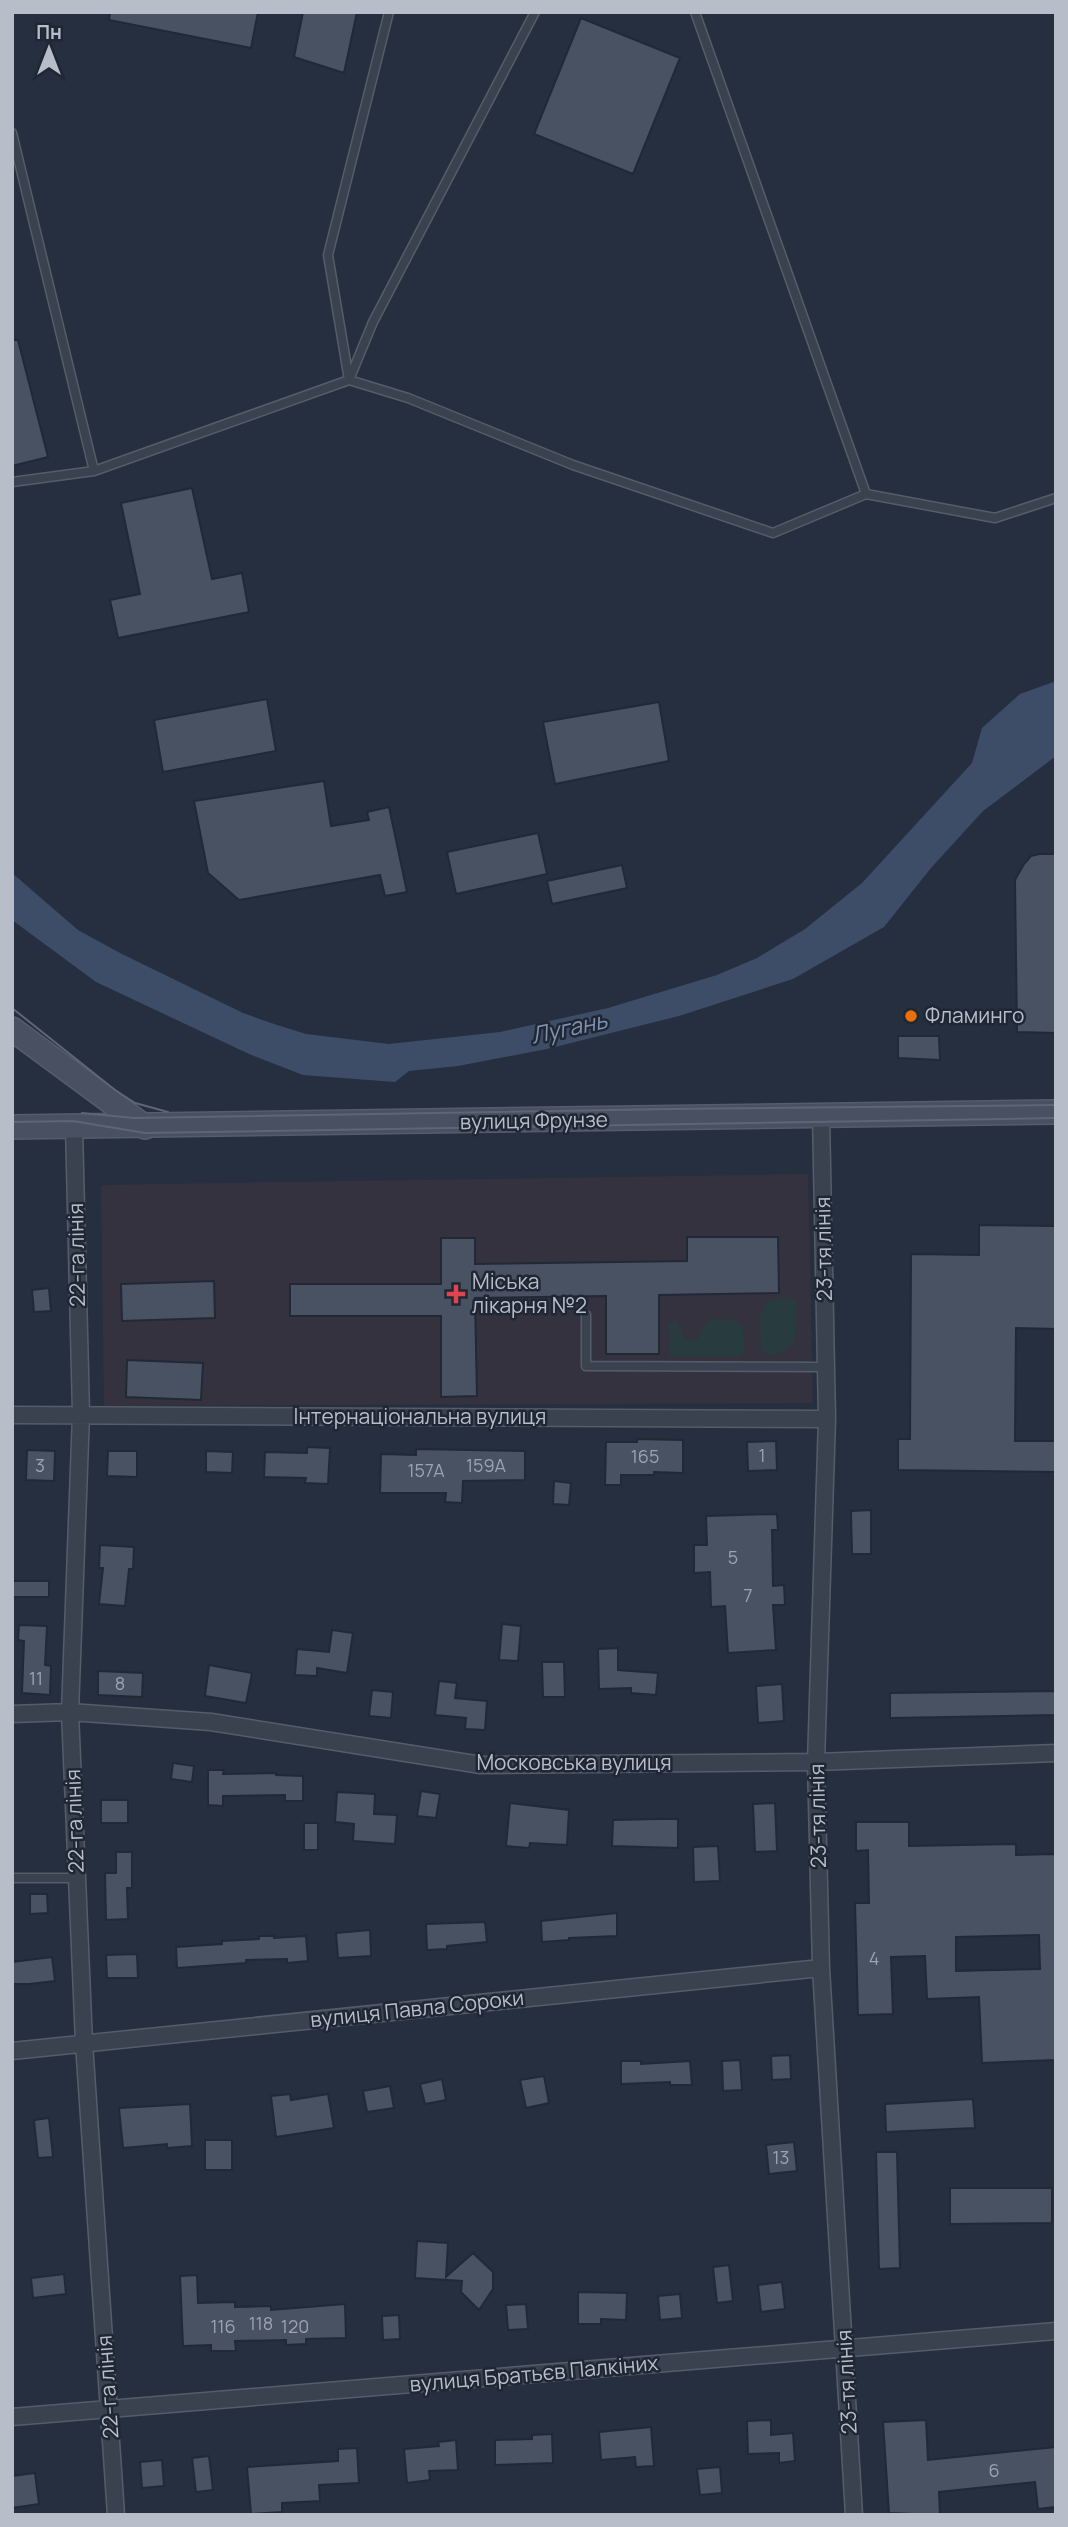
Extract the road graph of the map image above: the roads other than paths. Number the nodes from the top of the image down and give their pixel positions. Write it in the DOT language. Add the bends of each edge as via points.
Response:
graph roads {
  1 [pos="389,12"];
  2 [pos="535,12"];
  3 [pos="695,12"];
  4 [pos="12,133"];
  5 [pos="349,380"];
  6 [pos="94,471"];
  7 [pos="12,482"];
  8 [pos="866,494"];
  9 [pos="1056,498"];
  10 [pos="12,1029"];
  11 [pos="1056,1112"];
  12 [pos="821,1116"];
  13 [pos="12,1127"];
  14 [pos="74,1127"];
  15 [pos="145,1127"];
  16 [pos="586,1315"];
  17 [pos="826,1367"];
  18 [pos="81,1414"];
  19 [pos="12,1415"];
  20 [pos="827,1419"];
  21 [pos="70,1712"];
  22 [pos="12,1714"];
  23 [pos="1056,1753"];
  24 [pos="816,1762"];
  25 [pos="12,1878"];
  26 [pos="77,1878"];
  27 [pos="821,1968"];
  28 [pos="84,2043"];
  29 [pos="12,2051"];
  30 [pos="1056,2331"];
  31 [pos="846,2347"];
  32 [pos="109,2410"];
  33 [pos="12,2417"];
  34 [pos="116,2515"];
  35 [pos="854,2515"];
  1 -- 5 [label="lane" via="328,255"];
  2 -- 5 [label="lane" via="373,322"];
  3 -- 8 [label="lane"];
  4 -- 6 [label="lane"];
  5 -- 6 [label="lane"];
  5 -- 8 [label="lane" via="408,398 573,465 773,533"];
  6 -- 7 [label="lane"];
  8 -- 9 [label="lane" via="995,518"];
  10 -- 15 [label="street"];
  11 -- 12 [label="street, вулиця Фрунзе"];
  12 -- 15 [label="street, вулиця Фрунзе"];
  12 -- 17 [label="street, 23-тя лінія"];
  13 -- 14 [label="street, вулиця Фрунзе"];
  14 -- 15 [label="street, вулиця Фрунзе"];
  14 -- 18 [label="street, 22-га лінія"];
  16 -- 17 [label="lane" via="586,1366"];
  17 -- 20 [label="street, 23-тя лінія"];
  18 -- 19 [label="street, Інтернаціональна вулиця"];
  18 -- 20 [label="street, Інтернаціональна вулиця"];
  18 -- 21 [label="street, 22-га лінія"];
  20 -- 24 [label="street, 23-тя лінія"];
  21 -- 22 [label="street, Московська вулиця"];
  21 -- 24 [label="street, Московська вулиця" via="211,1722 481,1765"];
  21 -- 26 [label="street, 22-га лінія"];
  23 -- 24 [label="street, Московська вулиця"];
  24 -- 27 [label="street, 23-тя лінія"];
  25 -- 26 [label="lane"];
  26 -- 28 [label="street, 22-га лінія"];
  27 -- 28 [label="street, вулиця Павла Сороки"];
  27 -- 31 [label="street, 23-тя лінія"];
  28 -- 29 [label="street, вулиця Павла Сороки"];
  28 -- 32 [label="street, 22-га лінія"];
  30 -- 31 [label="street, вулиця Братьєв Палкіних"];
  31 -- 32 [label="street, вулиця Братьєв Палкіних"];
  31 -- 35 [label="street, 23-тя лінія"];
  32 -- 33 [label="street, вулиця Братьєв Палкіних"];
  32 -- 34 [label="street, 22-га лінія"];
}
